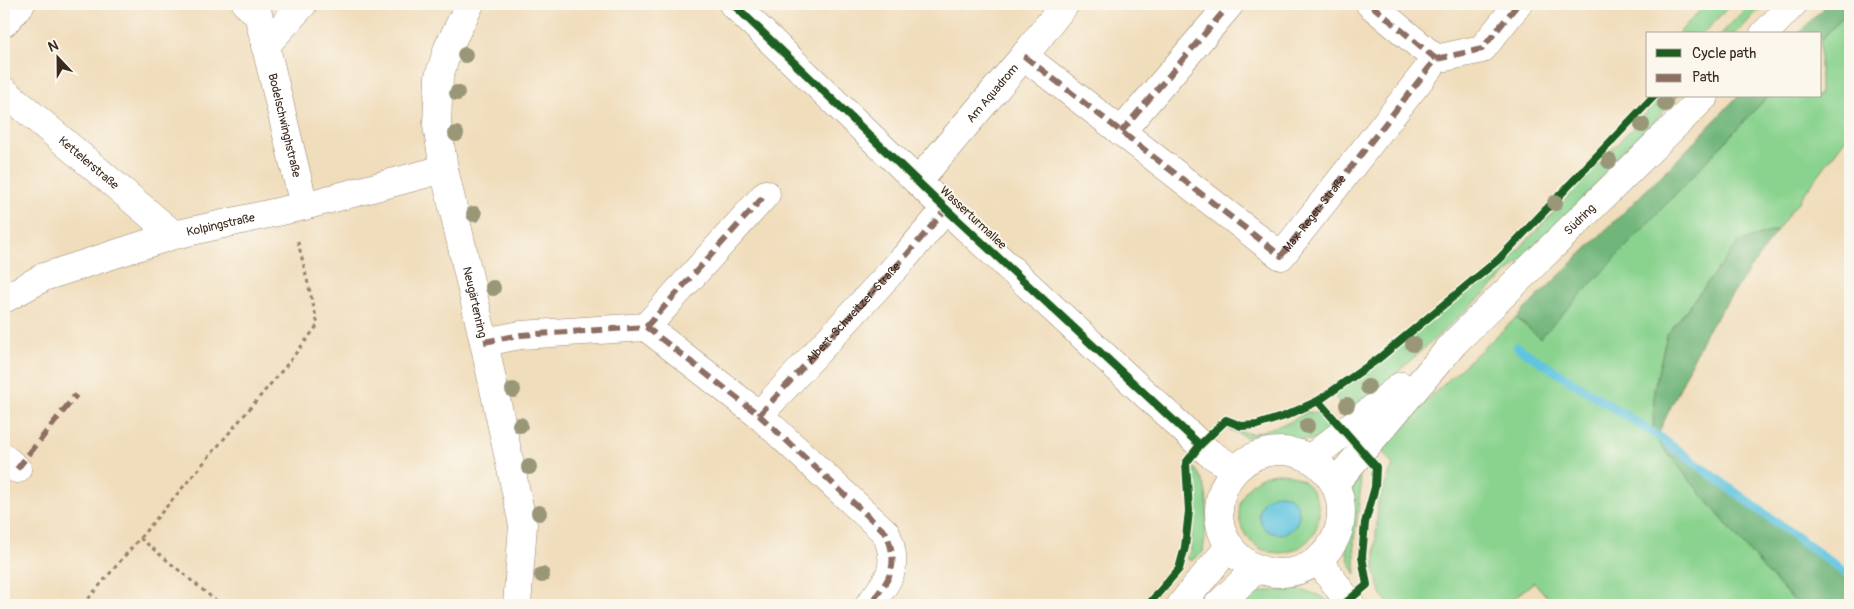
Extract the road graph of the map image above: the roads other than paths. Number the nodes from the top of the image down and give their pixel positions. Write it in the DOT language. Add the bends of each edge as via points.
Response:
graph roads {
  1 [pos="21,4"];
  2 [pos="246,4"];
  3 [pos="303,4"];
  4 [pos="470,4"];
  5 [pos="733,4"];
  6 [pos="1065,4"];
  7 [pos="1230,4"];
  8 [pos="1370,4"];
  9 [pos="1518,4"];
  10 [pos="1793,4"];
  11 [pos="4,23"];
  12 [pos="1766,32"];
  13 [pos="265,46"];
  14 [pos="1024,56"];
  15 [pos="1436,58"];
  16 [pos="4,91"];
  17 [pos="1703,98"];
  18 [pos="1121,132"];
  19 [pos="444,169"];
  20 [pos="918,181"];
  21 [pos="766,194"];
  22 [pos="304,206"];
  23 [pos="946,209"];
  24 [pos="174,235"];
  25 [pos="4,299"];
  26 [pos="646,327"];
  27 [pos="484,342"];
  28 [pos="1454,342"];
  29 [pos="759,415"];
  30 [pos="1310,459"];
  31 [pos="1235,470"];
  32 [pos="1335,483"];
  33 [pos="1230,546"];
  34 [pos="1318,560"];
  35 [pos="1257,568"];
  36 [pos="517,605"];
  37 [pos="869,605"];
  38 [pos="1181,605"];
  39 [pos="1218,605"];
  40 [pos="1351,605"];
  1 -- 11 [label="street"];
  2 -- 13 [label="street, Bodelschwinghstraße" via="258,14"];
  3 -- 13 [label="street"];
  4 -- 19 [label="street, Neugärtenring" via="448,48 439,78 437,125"];
  5 -- 20 [label="street, Wasserturmallee"];
  6 -- 14 [label="street, Am Aquadrom"];
  7 -- 18 [label="street"];
  8 -- 15 [label="street"];
  9 -- 15 [label="street" via="1482,49"];
  10 -- 12 [label="street"];
  13 -- 22 [label="street, Bodelschwinghstraße"];
  14 -- 18 [label="street, Max-Reger-Straße"];
  14 -- 20 [label="street, Am Aquadrom"];
  15 -- 18 [label="street, Max-Reger-Straße" via="1281,256"];
  16 -- 24 [label="street, Kettelerstraße"];
  17 -- 28 [label="street, Südring"];
  19 -- 22 [label="street, Kolpingstraße"];
  19 -- 27 [label="street, Neugärtenring"];
  20 -- 23 [label="street, Wasserturmallee"];
  21 -- 26 [label="street"];
  22 -- 24 [label="street, Kolpingstraße"];
  23 -- 29 [label="street, Albert-Schweitzer-Straße"];
  23 -- 31 [label="street, Wasserturmallee" via="1208,452"];
  24 -- 25 [label="street, Kolpingstraße" via="44,277"];
  26 -- 27 [label="street" via="521,335"];
  26 -- 29 [label="street"];
  27 -- 36 [label="street, Neugärtenring" via="523,525"];
  28 -- 30 [label="street, Südring"];
  28 -- 32 [label="street, Südring"];
  29 -- 37 [label="street" via="886,533 894,564 885,585"];
  30 -- 31 [label="street" via="1299,453 1279,450 1254,456"];
  30 -- 32 [label="street" via="1323,467"];
  31 -- 33 [label="street" via="1222,492 1218,512"];
  32 -- 34 [label="street" via="1341,502 1341,518 1333,542"];
  33 -- 35 [label="street" via="1238,556"];
  33 -- 38 [label="street"];
  34 -- 35 [label="street" via="1298,570 1277,573"];
  34 -- 40 [label="street"];
  35 -- 39 [label="street"];
}
